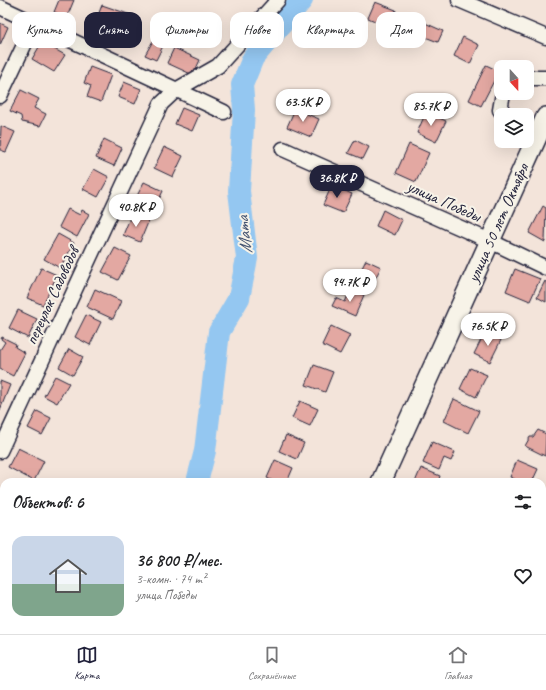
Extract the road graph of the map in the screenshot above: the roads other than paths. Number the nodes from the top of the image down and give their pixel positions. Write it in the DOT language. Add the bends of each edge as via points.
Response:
graph roads {
  1 [pos="278,0"];
  2 [pos="459,0"];
  3 [pos="0,7"];
  4 [pos="12,12"];
  5 [pos="546,37"];
  6 [pos="76,42"];
  7 [pos="23,48"];
  8 [pos="534,78"];
  9 [pos="546,78"];
  10 [pos="176,90"];
  11 [pos="0,96"];
  12 [pos="224,112"];
  13 [pos="546,117"];
  14 [pos="534,132"];
  15 [pos="527,148"];
  16 [pos="282,149"];
  17 [pos="490,241"];
  18 [pos="546,268"];
  19 [pos="0,451"];
  20 [pos="383,478"];
  1 -- 10 [label="street, переулок Садоводов" via="218,66"];
  2 -- 5 [label="street"];
  3 -- 4 [label="street"];
  6 -- 10 [label="street"];
  7 -- 11 [label="street"];
  8 -- 9 [label="street"];
  10 -- 12 [label="street"];
  10 -- 19 [label="street, переулок Садоводов" via="161,104"];
  13 -- 14 [label="street, улица 50 лет Октября"];
  15 -- 17 [label="street, улица 50 лет Октября"];
  16 -- 17 [label="street, улица Победы"];
  17 -- 18 [label="street, улица Победы"];
  17 -- 20 [label="street, улица 50 лет Октября"];
}
